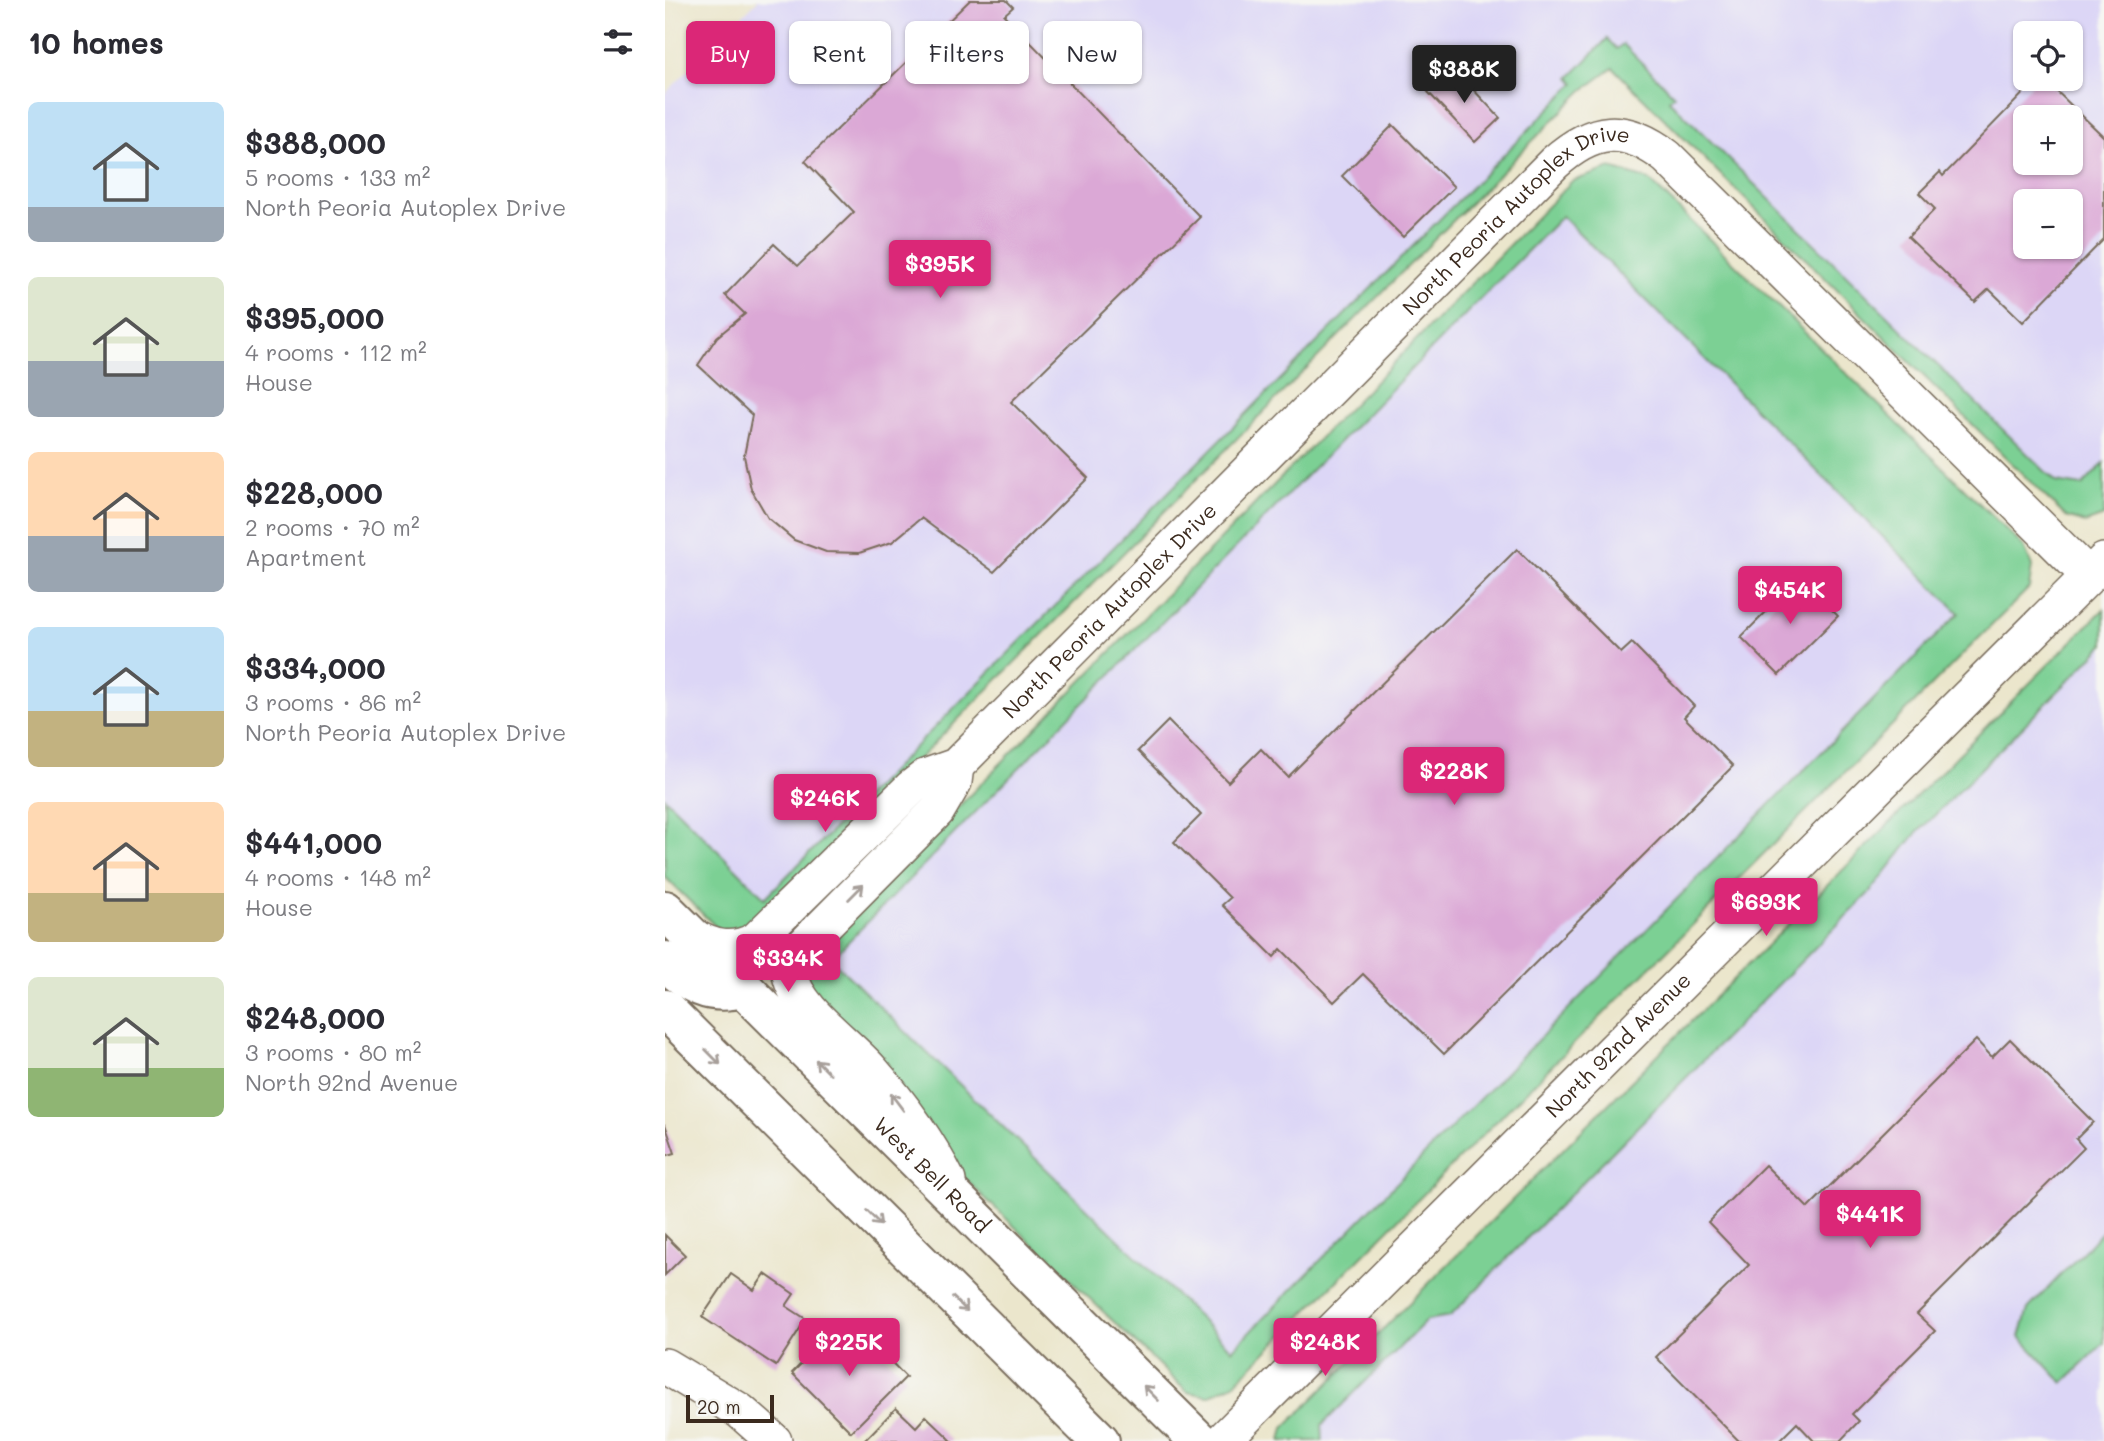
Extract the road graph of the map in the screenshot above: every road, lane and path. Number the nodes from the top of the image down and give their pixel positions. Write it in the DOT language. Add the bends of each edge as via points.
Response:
graph roads {
  1 [pos="2097,568"];
  2 [pos="956,766"];
  3 [pos="673,935"];
  4 [pos="799,950"];
  5 [pos="743,988"];
  6 [pos="665,1009"];
  7 [pos="958,1201"];
  8 [pos="665,1366"];
  9 [pos="774,1441"];
  10 [pos="1100,1441"];
  11 [pos="1199,1441"];
  12 [pos="1222,1441"];
  1 -- 2 [label="street, North Peoria Autoplex Drive" via="1667,157 1630,136 1590,136 1554,163"];
  1 -- 12 [label="street, North 92nd Avenue"];
  2 -- 3 [label="street, North Peoria Autoplex Drive" via="912,787 756,940 729,949"];
  4 -- 2 [label="street, North Peoria Autoplex Drive, one-way" via="937,811 954,782"];
  3 -- 5 [label="main road, West Bell Road"];
  4 -- 5 [label="street, North Peoria Autoplex Drive"];
  7 -- 4 [label="street, one-way" via="893,1097 792,987 792,961"];
  7 -- 5 [label="main road, West Bell Road, one-way"];
  6 -- 10 [label="main road, one-way"];
  11 -- 7 [label="main road, West Bell Road, one-way"];
  8 -- 9 [label="street" via="740,1411"];
}
